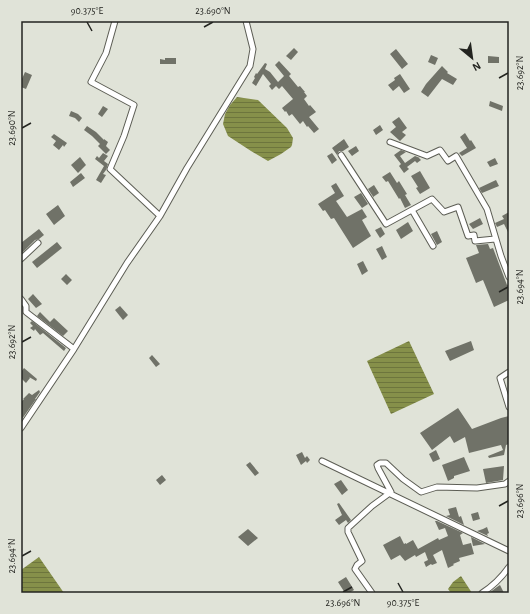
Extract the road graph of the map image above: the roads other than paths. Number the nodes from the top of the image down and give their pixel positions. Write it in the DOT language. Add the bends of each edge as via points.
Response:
graph roads {
  1 [pos="115,21"];
  2 [pos="246,21"];
  3 [pos="390,142"];
  4 [pos="341,155"];
  5 [pos="412,210"];
  6 [pos="160,216"];
  7 [pos="496,239"];
  8 [pos="38,243"];
  9 [pos="433,246"];
  10 [pos="21,259"];
  11 [pos="509,277"];
  12 [pos="21,299"];
  13 [pos="74,349"];
  14 [pos="509,372"];
  15 [pos="509,407"];
  16 [pos="21,428"];
  17 [pos="322,461"];
  18 [pos="509,481"];
  19 [pos="509,551"];
  20 [pos="509,567"];
  21 [pos="372,593"];
  22 [pos="482,593"];
  1 -- 6 [label="street" via="106,53 91,82 134,105 110,169"];
  2 -- 6 [label="street" via="254,49 250,66"];
  3 -- 7 [label="street" via="427,156 440,150 448,161 456,156 487,209"];
  4 -- 5 [label="street" via="386,224"];
  5 -- 7 [label="street" via="432,199 444,212 458,207 468,236 474,235 475,241"];
  5 -- 9 [label="street"];
  6 -- 13 [label="street" via="127,263"];
  7 -- 11 [label="street"];
  8 -- 10 [label="street"];
  12 -- 13 [label="street" via="26,306 26,312"];
  13 -- 16 [label="street"];
  14 -- 15 [label="street" via="500,378"];
  17 -- 19 [label="street"];
  18 -- 21 [label="street" via="505,484 477,488 437,487 421,492 386,464 377,465 391,492 348,528 362,561 355,569"];
  20 -- 22 [label="street"];
}
